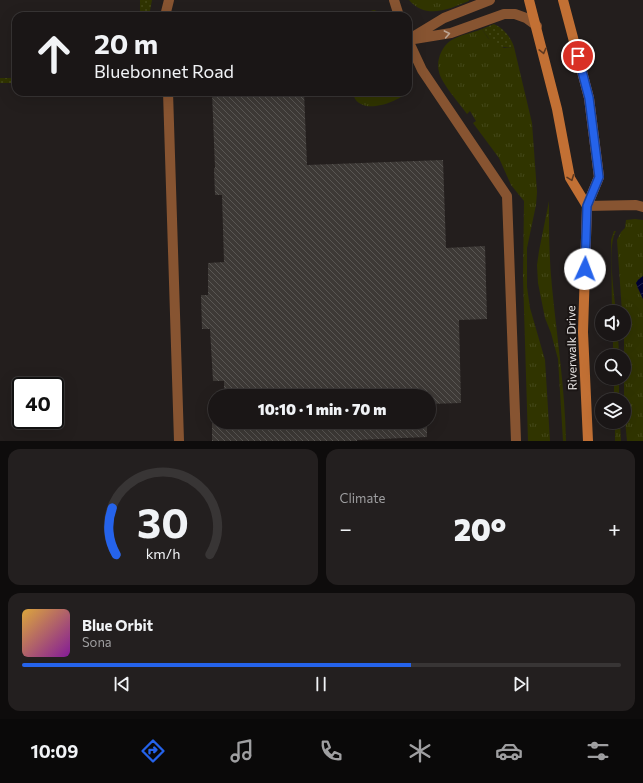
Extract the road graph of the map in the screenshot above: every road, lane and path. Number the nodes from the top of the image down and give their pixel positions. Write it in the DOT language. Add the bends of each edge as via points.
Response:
graph roads {
  1 [pos="169,0"];
  2 [pos="394,0"];
  3 [pos="490,0"];
  4 [pos="530,0"];
  5 [pos="563,0"];
  6 [pos="166,12"];
  7 [pos="398,12"];
  8 [pos="537,26"];
  9 [pos="412,38"];
  10 [pos="412,39"];
  11 [pos="412,49"];
  12 [pos="168,96"];
  13 [pos="587,206"];
  14 [pos="643,207"];
  15 [pos="179,441"];
  16 [pos="516,441"];
  17 [pos="588,441"];
  1 -- 6 [label="street"];
  2 -- 7 [label="street"];
  3 -- 9 [label="street" via="444,18"];
  4 -- 8 [label="street"];
  5 -- 13 [label="street" via="589,98 599,177"];
  10 -- 8 [label="street, one-way" via="451,33 504,14 526,18"];
  8 -- 13 [label="street, one-way" via="570,178"];
  11 -- 16 [label="street" via="422,70 507,196"];
  12 -- 15 [label="street"];
  13 -- 14 [label="street"];
  13 -- 17 [label="street, Riverwalk Drive" via="583,332"];
}
